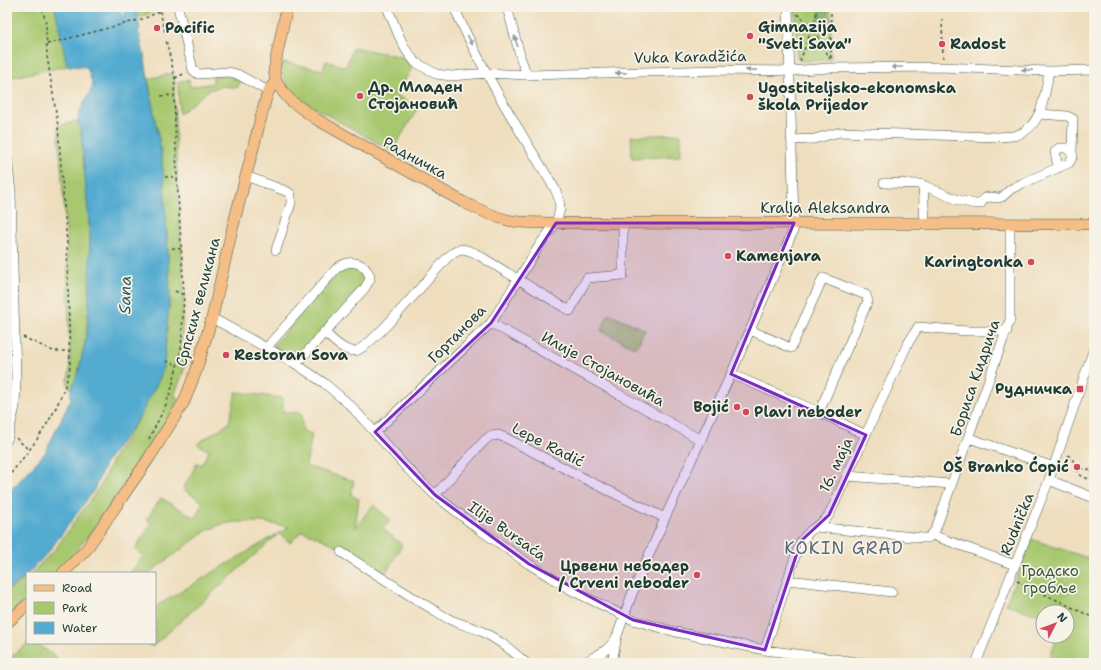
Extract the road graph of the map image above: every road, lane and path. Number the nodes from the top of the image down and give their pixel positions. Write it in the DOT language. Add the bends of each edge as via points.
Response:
graph roads {
  1 [pos="42,7"];
  2 [pos="168,7"];
  3 [pos="178,7"];
  4 [pos="287,7"];
  5 [pos="387,7"];
  6 [pos="454,7"];
  7 [pos="507,7"];
  8 [pos="788,7"];
  9 [pos="818,7"];
  10 [pos="831,7"];
  11 [pos="1089,7"];
  12 [pos="160,11"];
  13 [pos="796,19"];
  14 [pos="942,19"];
  15 [pos="812,28"];
  16 [pos="165,32"];
  17 [pos="1094,32"];
  18 [pos="166,40"];
  19 [pos="46,44"];
  20 [pos="797,58"];
  21 [pos="800,61"];
  22 [pos="807,61"];
  23 [pos="943,67"];
  24 [pos="193,70"];
  25 [pos="1049,70"];
  26 [pos="1094,70"];
  27 [pos="790,71"];
  28 [pos="487,73"];
  29 [pos="527,75"];
  30 [pos="175,78"];
  31 [pos="276,82"];
  32 [pos="268,91"];
  33 [pos="174,95"];
  34 [pos="161,96"];
  35 [pos="1039,114"];
  36 [pos="792,140"];
  37 [pos="1072,152"];
  38 [pos="7,156"];
  39 [pos="1058,168"];
  40 [pos="246,176"];
  41 [pos="165,177"];
  42 [pos="177,177"];
  43 [pos="884,183"];
  44 [pos="923,186"];
  45 [pos="556,223"];
  46 [pos="623,223"];
  47 [pos="794,223"];
  48 [pos="925,223"];
  49 [pos="1010,224"];
  50 [pos="1094,224"];
  51 [pos="172,248"];
  52 [pos="182,249"];
  53 [pos="276,250"];
  54 [pos="518,280"];
  55 [pos="175,291"];
  56 [pos="184,295"];
  57 [pos="212,318"];
  58 [pos="491,323"];
  59 [pos="750,330"];
  60 [pos="324,332"];
  61 [pos="1007,332"];
  62 [pos="14,333"];
  63 [pos="267,347"];
  64 [pos="1094,348"];
  65 [pos="70,350"];
  66 [pos="166,361"];
  67 [pos="296,364"];
  68 [pos="178,366"];
  69 [pos="731,374"];
  70 [pos="819,412"];
  71 [pos="375,432"];
  72 [pos="866,435"];
  73 [pos="8,436"];
  74 [pos="969,438"];
  75 [pos="148,439"];
  76 [pos="701,440"];
  77 [pos="1060,447"];
  78 [pos="29,450"];
  79 [pos="1054,467"];
  80 [pos="1080,468"];
  81 [pos="847,476"];
  82 [pos="1094,476"];
  83 [pos="7,478"];
  84 [pos="1049,480"];
  85 [pos="951,484"];
  86 [pos="435,495"];
  87 [pos="1094,498"];
  88 [pos="665,518"];
  89 [pos="816,527"];
  90 [pos="932,535"];
  91 [pos="341,552"];
  92 [pos="1015,565"];
  93 [pos="64,572"];
  94 [pos="1010,578"];
  95 [pos="788,580"];
  96 [pos="892,592"];
  97 [pos="26,606"];
  98 [pos="624,616"];
  99 [pos="1094,618"];
  100 [pos="7,623"];
  101 [pos="617,636"];
  102 [pos="765,650"];
  103 [pos="526,663"];
  104 [pos="583,663"];
  105 [pos="612,663"];
  106 [pos="865,663"];
  107 [pos="976,663"];
  1 -- 19 [label="path" via="46,24"];
  2 -- 12 [label="path"];
  3 -- 24 [label="street"];
  4 -- 31 [label="main road" via="274,70"];
  5 -- 28 [label="street, Vuka Karadžića" via="406,50 415,62 426,70 451,76"];
  6 -- 28 [label="street, one-way"];
  29 -- 7 [label="street, one-way"];
  8 -- 27 [label="street"];
  9 -- 15 [label="path"];
  10 -- 15 [label="path" via="831,60"];
  11 -- 17 [label="path"];
  12 -- 16 [label="path"];
  12 -- 19 [label="path" via="143,19"];
  13 -- 15 [label="path" via="795,12"];
  14 -- 23 [label="path"];
  15 -- 21 [label="path"];
  18 -- 30 [label="path"];
  19 -- 65 [label="path" via="58,126"];
  20 -- 21 [label="path"];
  21 -- 22 [label="path"];
  25 -- 23 [label="street, Vuka Karadžića, one-way"];
  23 -- 27 [label="street, Vuka Karadžića, one-way"];
  24 -- 30 [label="path"];
  24 -- 32 [label="street" via="198,74 237,74"];
  25 -- 26 [label="street, Vuka Karadžića"];
  25 -- 35 [label="street"];
  27 -- 29 [label="street, Vuka Karadžića, one-way" via="721,70"];
  27 -- 36 [label="street"];
  28 -- 29 [label="street, Vuka Karadžića"];
  28 -- 45 [label="street" via="555,189 560,208"];
  30 -- 33 [label="path"];
  31 -- 32 [label="main road, Српских великана"];
  31 -- 45 [label="main road, Радничка" via="290,101 306,113 464,202 507,220"];
  32 -- 40 [label="main road, Српских великана"];
  33 -- 34 [label="path"];
  33 -- 42 [label="path"];
  35 -- 36 [label="street" via="1017,135 998,137 840,132 814,139"];
  35 -- 37 [label="street" via="1067,116 1073,119"];
  36 -- 47 [label="street"];
  37 -- 39 [label="street" via="1073,156 1069,163"];
  37 -- 39 [label="street" via="1066,148 1057,149 1055,156"];
  38 -- 62 [label="street" via="11,193"];
  39 -- 44 [label="street" via="1011,189 1002,197 985,198 980,204 958,200"];
  40 -- 53 [label="street" via="291,195 291,203"];
  40 -- 57 [label="main road, Српских великана"];
  41 -- 42 [label="path"];
  42 -- 52 [label="path"];
  43 -- 44 [label="street"];
  44 -- 48 [label="street"];
  45 -- 46 [label="main road, Kralja Aleksandra"];
  45 -- 54 [label="street, Гортанова"];
  46 -- 47 [label="main road, Kralja Aleksandra"];
  46 -- 54 [label="street" via="623,275 587,278 570,311"];
  47 -- 48 [label="main road, Kralja Aleksandra"];
  47 -- 59 [label="street" via="793,231"];
  48 -- 49 [label="main road, Kralja Aleksandra"];
  49 -- 50 [label="main road, Kralja Aleksandra"];
  49 -- 61 [label="street, Бориса Kидрича" via="1011,309"];
  51 -- 52 [label="path"];
  52 -- 56 [label="path"];
  54 -- 58 [label="street, Гортанова"];
  54 -- 60 [label="street" via="475,253 458,249 360,350 346,349"];
  55 -- 56 [label="path"];
  56 -- 68 [label="path"];
  57 -- 63 [label="street, Ilije Bursaća"];
  57 -- 93 [label="main road, Српских великана" via="196,371 179,411 92,542"];
  58 -- 71 [label="street, Гортанова"];
  58 -- 76 [label="street, Илије Стојановића"];
  59 -- 69 [label="street"];
  59 -- 70 [label="street" via="791,348 823,278 866,295 868,301"];
  60 -- 63 [label="street" via="370,280 365,268 359,264 341,264"];
  60 -- 67 [label="street"];
  61 -- 72 [label="street, 16. маја" via="918,327"];
  61 -- 74 [label="street, Бориса Kидрича"];
  62 -- 65 [label="path" via="53,351"];
  62 -- 73 [label="street" via="15,407"];
  63 -- 67 [label="street, Ilije Bursaća"];
  64 -- 77 [label="street, Rudnička"];
  65 -- 78 [label="path" via="67,385 55,413"];
  66 -- 68 [label="path"];
  67 -- 71 [label="street, Ilije Bursaća" via="351,406"];
  68 -- 75 [label="path" via="165,407"];
  69 -- 70 [label="street"];
  69 -- 76 [label="street"];
  70 -- 72 [label="street"];
  71 -- 86 [label="street, Ilije Bursaća"];
  72 -- 81 [label="street, 16. маја"];
  73 -- 78 [label="path"];
  74 -- 79 [label="street"];
  74 -- 85 [label="street, Бориса Kидрича"];
  76 -- 88 [label="street"];
  77 -- 79 [label="street, Rudnička"];
  77 -- 80 [label="path"];
  78 -- 83 [label="path"];
  79 -- 84 [label="street, Rudnička"];
  80 -- 82 [label="path" via="1089,470"];
  80 -- 82 [label="path" via="1078,473 1085,478 1090,479"];
  81 -- 85 [label="street"];
  81 -- 89 [label="street, 16. маја" via="829,514"];
  84 -- 87 [label="street"];
  84 -- 92 [label="street, Rudnička"];
  85 -- 90 [label="street, Бориса Kидрича"];
  86 -- 88 [label="street, Lepe Radić" via="484,441 490,436 498,435"];
  86 -- 98 [label="street, Ilije Bursaća" via="529,564 571,590"];
  88 -- 98 [label="street"];
  89 -- 90 [label="street" via="923,538"];
  89 -- 95 [label="street, 16. маја" via="801,541"];
  90 -- 92 [label="street"];
  91 -- 103 [label="street" via="428,607 481,631"];
  92 -- 94 [label="street, Rudnička"];
  94 -- 99 [label="path"];
  94 -- 107 [label="street, Rudnička"];
  95 -- 96 [label="street"];
  95 -- 102 [label="street, 16. маја"];
  97 -- 100 [label="main road"];
  98 -- 101 [label="street"];
  98 -- 102 [label="street, Ilije Bursaća" via="676,632"];
  101 -- 104 [label="street" via="608,648"];
  101 -- 105 [label="street"];
  102 -- 106 [label="street, Ilije Bursaća"];
}
